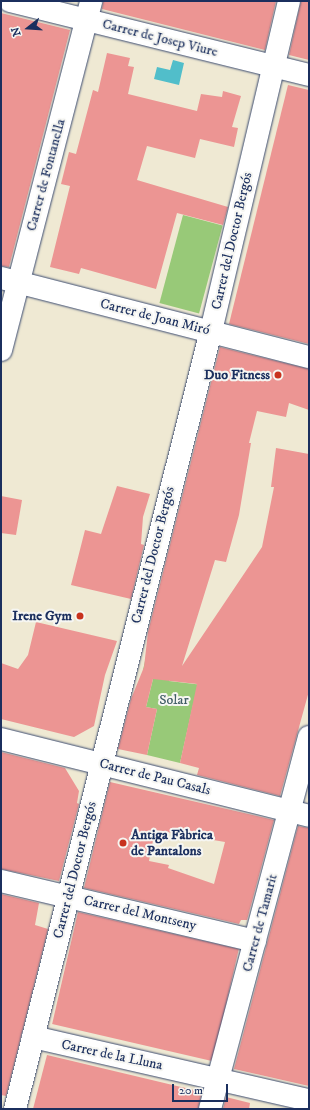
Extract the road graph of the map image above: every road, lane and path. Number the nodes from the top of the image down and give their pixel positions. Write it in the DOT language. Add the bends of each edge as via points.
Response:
graph roads {
  1 [pos="10,1"];
  2 [pos="289,1"];
  3 [pos="89,10"];
  4 [pos="273,67"];
  5 [pos="309,75"];
  6 [pos="9,281"];
  7 [pos="211,331"];
  8 [pos="1,350"];
  9 [pos="309,357"];
  10 [pos="309,737"];
  11 [pos="1,739"];
  12 [pos="101,763"];
  13 [pos="299,813"];
  14 [pos="1,881"];
  15 [pos="69,896"];
  16 [pos="255,941"];
  17 [pos="33,1038"];
  18 [pos="217,1078"];
  19 [pos="309,1100"];
  20 [pos="15,1109"];
  21 [pos="210,1109"];
  1 -- 3 [label="street, Carrer de Josep Viure"];
  2 -- 4 [label="street, Carrer del Doctor Bergós"];
  3 -- 4 [label="street, Carrer de Josep Viure"];
  3 -- 6 [label="street, Carrer de Fontanella"];
  4 -- 5 [label="street, Carrer de Josep Viure"];
  4 -- 7 [label="street, Carrer del Doctor Bergós"];
  6 -- 7 [label="street, Carrer de Joan Miró"];
  6 -- 8 [label="street, Carrer de Fontanella"];
  7 -- 9 [label="street, Carrer de Joan Miró"];
  7 -- 12 [label="street, Carrer del Doctor Bergós"];
  10 -- 13 [label="street, Carrer de Tamarit"];
  11 -- 12 [label="street, Carrer de Pau Casals"];
  12 -- 13 [label="street, Carrer de Pau Casals"];
  12 -- 15 [label="street, Carrer del Doctor Bergós"];
  13 -- 16 [label="street, Carrer de Tamarit"];
  14 -- 15 [label="street, Carrer del Montseny"];
  15 -- 16 [label="street, Carrer del Montseny"];
  15 -- 17 [label="street, Carrer del Doctor Bergós"];
  16 -- 18 [label="street, Carrer de Tamarit"];
  17 -- 18 [label="street, Carrer de la Lluna"];
  17 -- 20 [label="street, Carrer del Doctor Bergós"];
  18 -- 19 [label="street, Carrer de la Lluna"];
  18 -- 21 [label="street, Carrer de Tamarit"];
}
